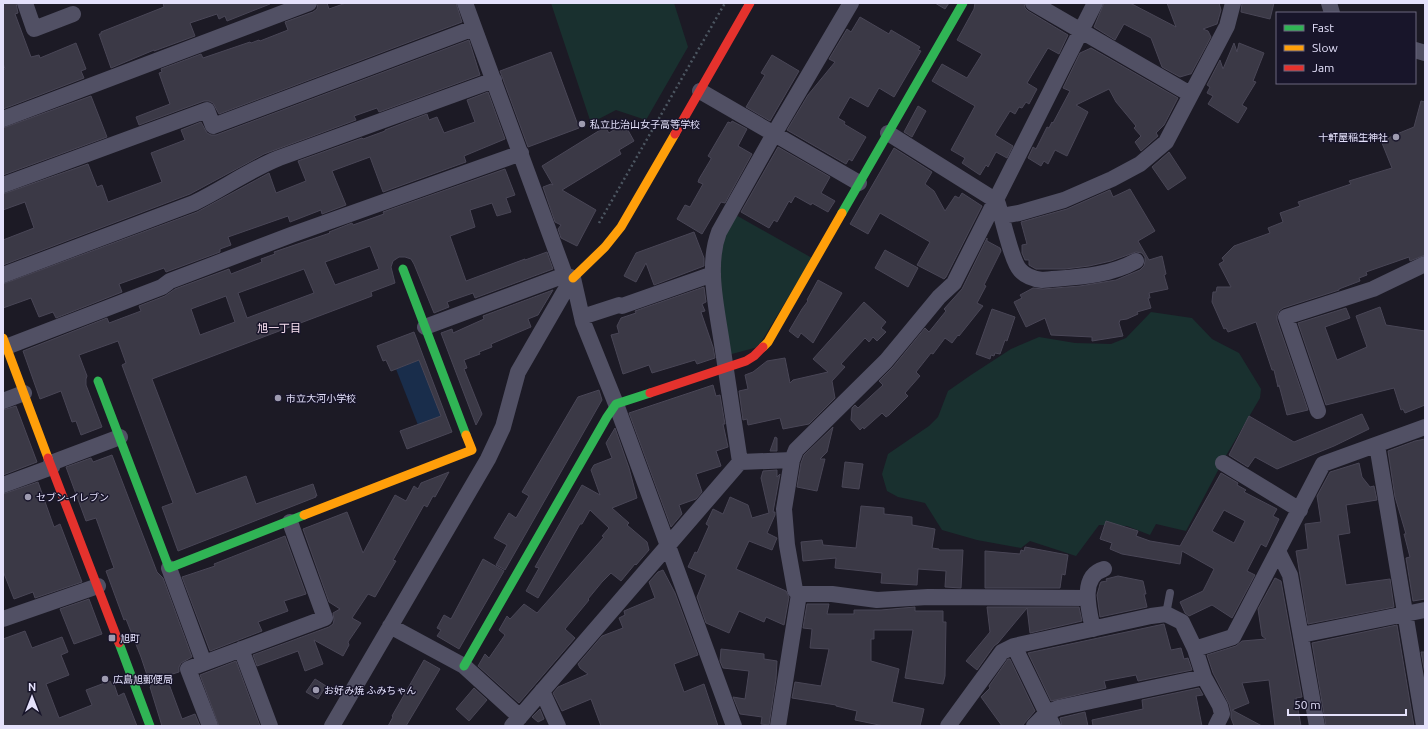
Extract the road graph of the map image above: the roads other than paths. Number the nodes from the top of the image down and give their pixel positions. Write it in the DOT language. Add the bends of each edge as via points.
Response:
graph roads {
  1 [pos="25,3"];
  2 [pos="309,3"];
  3 [pos="465,3"];
  4 [pos="750,3"];
  5 [pos="851,3"];
  6 [pos="963,3"];
  7 [pos="1033,3"];
  8 [pos="1095,3"];
  9 [pos="1233,3"];
  10 [pos="73,14"];
  11 [pos="474,28"];
  12 [pos="1081,30"];
  13 [pos="494,80"];
  14 [pos="700,91"];
  15 [pos="1190,94"];
  16 [pos="3,119"];
  17 [pos="888,133"];
  18 [pos="774,134"];
  19 [pos="521,153"];
  20 [pos="859,183"];
  21 [pos="3,185"];
  22 [pos="995,200"];
  23 [pos="1002,216"];
  24 [pos="1136,261"];
  25 [pos="1425,264"];
  26 [pos="403,269"];
  27 [pos="713,274"];
  28 [pos="3,275"];
  29 [pos="569,277"];
  30 [pos="582,317"];
  31 [pos="425,327"];
  32 [pos="4,340"];
  33 [pos="726,368"];
  34 [pos="98,381"];
  35 [pos="24,393"];
  36 [pos="3,401"];
  37 [pos="616,404"];
  38 [pos="1318,411"];
  39 [pos="1425,427"];
  40 [pos="120,437"];
  41 [pos="1376,445"];
  42 [pos="472,450"];
  43 [pos="488,459"];
  44 [pos="792,460"];
  45 [pos="740,462"];
  46 [pos="1223,463"];
  47 [pos="52,465"];
  48 [pos="3,485"];
  49 [pos="1300,510"];
  50 [pos="290,522"];
  51 [pos="668,546"];
  52 [pos="1278,552"];
  53 [pos="169,568"];
  54 [pos="1104,569"];
  55 [pos="98,586"];
  56 [pos="799,594"];
  57 [pos="1170,594"];
  58 [pos="1087,598"];
  59 [pos="1425,610"];
  60 [pos="1166,614"];
  61 [pos="1405,614"];
  62 [pos="3,619"];
  63 [pos="390,626"];
  64 [pos="1092,629"];
  65 [pos="1301,636"];
  66 [pos="1014,646"];
  67 [pos="241,649"];
  68 [pos="1195,649"];
  69 [pos="204,663"];
  70 [pos="464,666"];
  71 [pos="1204,677"];
  72 [pos="542,691"];
  73 [pos="1050,720"];
  74 [pos="516,722"];
  75 [pos="733,722"];
  76 [pos="150,726"];
  77 [pos="210,726"];
  78 [pos="270,726"];
  79 [pos="332,726"];
  80 [pos="558,726"];
  81 [pos="747,726"];
  82 [pos="778,726"];
  83 [pos="948,726"];
  84 [pos="1034,726"];
  85 [pos="1216,726"];
  86 [pos="1317,726"];
  87 [pos="1424,726"];
  1 -- 10 [label="street" via="34,29"];
  2 -- 16 [label="street"];
  3 -- 11 [label="street"];
  4 -- 14 [label="street"];
  5 -- 18 [label="street"];
  6 -- 17 [label="street"];
  7 -- 12 [label="street"];
  8 -- 12 [label="street"];
  9 -- 15 [label="street" via="1227,26"];
  11 -- 13 [label="street"];
  11 -- 21 [label="street" via="213,126 207,110"];
  12 -- 15 [label="street"];
  12 -- 22 [label="street"];
  13 -- 19 [label="street"];
  13 -- 28 [label="street" via="279,158 194,203"];
  14 -- 18 [label="street"];
  14 -- 29 [label="street" via="621,227 608,244"];
  15 -- 23 [label="street" via="1166,142 1140,164 1064,200"];
  17 -- 20 [label="street"];
  17 -- 22 [label="street"];
  18 -- 20 [label="street"];
  18 -- 27 [label="street" via="719,232 713,252"];
  19 -- 29 [label="street"];
  19 -- 32 [label="street" via="284,238 170,281 155,290"];
  20 -- 33 [label="street" via="768,342 750,359"];
  22 -- 23 [label="street"];
  22 -- 44 [label="street" via="954,283 939,297 886,361 796,450"];
  23 -- 24 [label="street" via="1019,270 1032,279 1103,274"];
  25 -- 38 [label="street" via="1373,289 1286,317"];
  26 -- 31 [label="street"];
  27 -- 30 [label="street" via="622,306"];
  27 -- 33 [label="street"];
  29 -- 30 [label="street"];
  29 -- 31 [label="street"];
  29 -- 43 [label="street" via="563,294 518,372 503,427"];
  30 -- 37 [label="street"];
  31 -- 42 [label="street"];
  32 -- 35 [label="street"];
  33 -- 37 [label="street"];
  33 -- 45 [label="street"];
  34 -- 40 [label="street"];
  35 -- 36 [label="street"];
  35 -- 47 [label="street"];
  37 -- 51 [label="street"];
  37 -- 70 [label="street"];
  39 -- 41 [label="street"];
  40 -- 47 [label="street"];
  40 -- 53 [label="street"];
  41 -- 49 [label="street" via="1323,464"];
  41 -- 61 [label="street"];
  42 -- 43 [label="street"];
  42 -- 50 [label="street"];
  43 -- 63 [label="street"];
  44 -- 45 [label="street"];
  44 -- 56 [label="street" via="784,510 795,590"];
  45 -- 51 [label="street"];
  46 -- 49 [label="street"];
  47 -- 48 [label="street"];
  47 -- 55 [label="street"];
  49 -- 52 [label="street"];
  50 -- 53 [label="street"];
  50 -- 67 [label="street" via="325,618"];
  51 -- 72 [label="street"];
  51 -- 75 [label="street"];
  52 -- 65 [label="street" via="1290,575"];
  52 -- 68 [label="street" via="1233,636"];
  53 -- 69 [label="street"];
  54 -- 58 [label="street" via="1098,571 1092,580"];
  55 -- 62 [label="street"];
  55 -- 76 [label="street"];
  56 -- 58 [label="street" via="832,594 877,600 928,597"];
  56 -- 82 [label="street"];
  57 -- 60 [label="lane"];
  58 -- 64 [label="street"];
  59 -- 61 [label="street"];
  60 -- 64 [label="street"];
  60 -- 68 [label="street" via="1182,622"];
  61 -- 65 [label="street"];
  61 -- 87 [label="street"];
  63 -- 70 [label="street"];
  63 -- 79 [label="street"];
  64 -- 66 [label="street"];
  65 -- 86 [label="street"];
  66 -- 73 [label="street"];
  66 -- 83 [label="street" via="1002,652"];
  67 -- 69 [label="street"];
  67 -- 78 [label="street"];
  68 -- 71 [label="street"];
  69 -- 77 [label="street" via="188,669"];
  70 -- 74 [label="street"];
  71 -- 73 [label="street" via="1058,708"];
  71 -- 85 [label="street" via="1222,714"];
  72 -- 74 [label="street"];
  72 -- 80 [label="street"];
  73 -- 84 [label="street"];
  75 -- 81 [label="street"];
}
